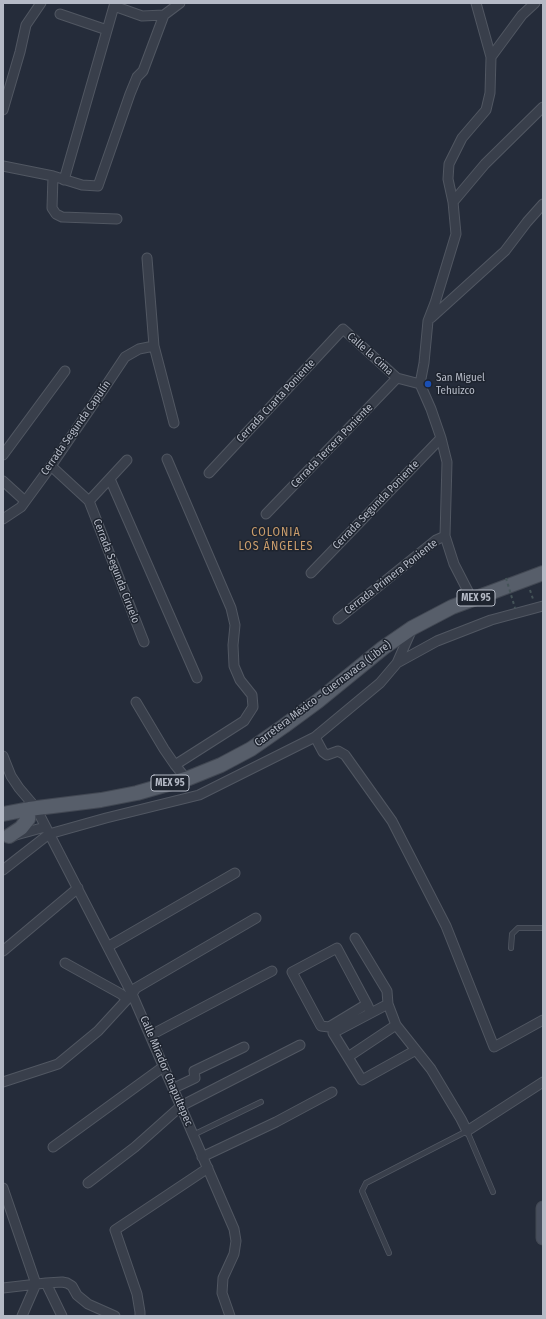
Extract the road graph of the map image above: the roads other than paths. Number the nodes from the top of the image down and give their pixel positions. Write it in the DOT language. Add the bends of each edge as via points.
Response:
graph roads {
  1 [pos="40,3"];
  2 [pos="180,3"];
  3 [pos="476,3"];
  4 [pos="535,3"];
  5 [pos="60,14"];
  6 [pos="164,15"];
  7 [pos="107,30"];
  8 [pos="491,57"];
  9 [pos="543,107"];
  10 [pos="3,110"];
  11 [pos="3,166"];
  12 [pos="53,176"];
  13 [pos="64,180"];
  14 [pos="454,202"];
  15 [pos="543,204"];
  16 [pos="117,219"];
  17 [pos="147,258"];
  18 [pos="428,320"];
  19 [pos="343,329"];
  20 [pos="154,346"];
  21 [pos="65,371"];
  22 [pos="397,378"];
  23 [pos="420,384"];
  24 [pos="174,423"];
  25 [pos="441,438"];
  26 [pos="3,455"];
  27 [pos="167,459"];
  28 [pos="127,460"];
  29 [pos="51,466"];
  30 [pos="209,472"];
  31 [pos="110,479"];
  32 [pos="3,481"];
  33 [pos="25,500"];
  34 [pos="89,501"];
  35 [pos="266,514"];
  36 [pos="3,520"];
  37 [pos="445,536"];
  38 [pos="311,573"];
  39 [pos="543,573"];
  40 [pos="472,599"];
  41 [pos="543,606"];
  42 [pos="338,619"];
  43 [pos="412,628"];
  44 [pos="144,642"];
  45 [pos="397,663"];
  46 [pos="197,678"];
  47 [pos="136,702"];
  48 [pos="315,737"];
  49 [pos="3,756"];
  50 [pos="175,764"];
  51 [pos="189,778"];
  52 [pos="33,809"];
  53 [pos="3,814"];
  54 [pos="47,830"];
  55 [pos="6,838"];
  56 [pos="3,870"];
  57 [pos="235,873"];
  58 [pos="78,888"];
  59 [pos="256,918"];
  60 [pos="543,928"];
  61 [pos="355,938"];
  62 [pos="108,946"];
  63 [pos="511,948"];
  64 [pos="3,951"];
  65 [pos="65,962"];
  66 [pos="272,971"];
  67 [pos="130,996"];
  68 [pos="388,1004"];
  69 [pos="369,1008"];
  70 [pos="543,1020"];
  71 [pos="396,1026"];
  72 [pos="151,1035"];
  73 [pos="300,1045"];
  74 [pos="244,1046"];
  75 [pos="416,1050"];
  76 [pos="348,1057"];
  77 [pos="164,1067"];
  78 [pos="3,1082"];
  79 [pos="543,1082"];
  80 [pos="174,1088"];
  81 [pos="332,1092"];
  82 [pos="261,1102"];
  83 [pos="181,1106"];
  84 [pos="467,1131"];
  85 [pos="193,1135"];
  86 [pos="53,1147"];
  87 [pos="202,1157"];
  88 [pos="208,1168"];
  89 [pos="88,1183"];
  90 [pos="3,1188"];
  91 [pos="493,1192"];
  92 [pos="543,1208"];
  93 [pos="543,1214"];
  94 [pos="543,1238"];
  95 [pos="389,1253"];
  96 [pos="46,1283"];
  97 [pos="36,1284"];
  98 [pos="3,1288"];
  99 [pos="22,1316"];
  100 [pos="62,1316"];
  101 [pos="115,1316"];
  102 [pos="140,1316"];
  103 [pos="230,1316"];
  1 -- 10 [label="street" via="26,26"];
  2 -- 6 [label="street"];
  3 -- 8 [label="street"];
  4 -- 8 [label="street" via="522,15"];
  5 -- 7 [label="street"];
  6 -- 7 [label="street" via="142,16 114,6"];
  6 -- 13 [label="street" via="143,71 137,77 130,94 98,186"];
  7 -- 13 [label="street"];
  8 -- 14 [label="street" via="490,93 486,110 462,138 449,164 448,179"];
  9 -- 14 [label="street" via="485,164"];
  11 -- 12 [label="street"];
  12 -- 13 [label="street"];
  12 -- 16 [label="street" via="52,208 56,214 62,217"];
  14 -- 18 [label="street" via="456,234"];
  15 -- 18 [label="street" via="505,251"];
  17 -- 20 [label="street"];
  18 -- 23 [label="street"];
  19 -- 22 [label="street, Calle la Cima"];
  19 -- 30 [label="street, Cerrada Cuarta Poniente"];
  20 -- 24 [label="street"];
  20 -- 29 [label="street, Cerrada Segunda Capulín" via="139,349 125,357"];
  21 -- 26 [label="street"];
  22 -- 23 [label="street, Calle la Cima"];
  22 -- 35 [label="street, Cerrada Tercera Poniente"];
  23 -- 25 [label="street"];
  25 -- 37 [label="street" via="446,462"];
  25 -- 38 [label="street, Cerrada Segunda Poniente"];
  27 -- 50 [label="street" via="230,608 235,625 234,666 240,680 252,694 253,707 244,721"];
  28 -- 31 [label="street"];
  29 -- 33 [label="street, Cerrada Segunda Capulín"];
  29 -- 34 [label="street"];
  31 -- 34 [label="street"];
  31 -- 46 [label="street"];
  32 -- 33 [label="street"];
  33 -- 36 [label="street, Cerrada Segunda Capulín" via="21,507"];
  34 -- 44 [label="street, Cerrada Segunda Ciruelo"];
  37 -- 40 [label="street" via="454,564"];
  37 -- 42 [label="street, Cerrada Primera Poniente" via="436,540"];
  39 -- 40 [label="main road, Carretera México - Cuernavaca (Libre) / MEX 95"];
  40 -- 43 [label="main road, Carretera México - Cuernavaca (Libre) / MEX 95"];
  41 -- 45 [label="street" via="491,620 444,638"];
  43 -- 45 [label="street"];
  43 -- 51 [label="main road, Carretera México - Cuernavaca (Libre) / MEX 95" via="251,749 221,766"];
  45 -- 48 [label="street" via="380,683"];
  47 -- 50 [label="street"];
  48 -- 54 [label="street" via="199,795"];
  48 -- 70 [label="street" via="327,755 338,751 345,755 392,821 446,926 494,1047"];
  49 -- 52 [label="street, Calle Mirador Chapultepec" via="11,776"];
  50 -- 51 [label="street" via="184,776"];
  51 -- 52 [label="main road, Carretera México - Cuernavaca (Libre) / MEX 95" via="137,793"];
  52 -- 53 [label="main road, Carretera México - Cuernavaca (Libre) / MEX 95"];
  52 -- 54 [label="street, Calle Mirador Chapultepec"];
  52 -- 55 [label="main road" via="21,828"];
  54 -- 55 [label="street"];
  54 -- 56 [label="street"];
  54 -- 58 [label="street, Calle Mirador Chapultepec"];
  57 -- 62 [label="street"];
  58 -- 62 [label="street, Calle Mirador Chapultepec"];
  58 -- 64 [label="street"];
  59 -- 67 [label="street" via="136,988"];
  60 -- 63 [label="lane" via="518,928 512,934"];
  61 -- 68 [label="street" via="387,991"];
  62 -- 67 [label="street, Calle Mirador Chapultepec"];
  65 -- 67 [label="street" via="121,994"];
  66 -- 72 [label="street"];
  67 -- 72 [label="street, Calle Mirador Chapultepec"];
  67 -- 78 [label="street" via="98,1031 58,1064"];
  68 -- 69 [label="street"];
  68 -- 71 [label="street"];
  69 -- 69 [label="street" via="337,948 292,972 321,1026 329,1026"];
  69 -- 76 [label="street" via="333,1033"];
  71 -- 75 [label="street"];
  71 -- 76 [label="street"];
  72 -- 77 [label="street, Calle Mirador Chapultepec"];
  73 -- 83 [label="street"];
  74 -- 80 [label="street" via="194,1071 195,1078"];
  75 -- 76 [label="street" via="362,1080"];
  75 -- 84 [label="street" via="431,1070"];
  77 -- 80 [label="street, Calle Mirador Chapultepec"];
  77 -- 86 [label="street"];
  79 -- 84 [label="street"];
  80 -- 83 [label="street, Calle Mirador Chapultepec"];
  81 -- 87 [label="street"];
  82 -- 85 [label="lane"];
  83 -- 85 [label="street, Calle Mirador Chapultepec"];
  83 -- 89 [label="street" via="136,1146"];
  84 -- 91 [label="lane"];
  84 -- 95 [label="lane" via="366,1183 362,1191"];
  85 -- 87 [label="street, Calle Mirador Chapultepec"];
  87 -- 88 [label="street, Calle Mirador Chapultepec"];
  88 -- 102 [label="street" via="115,1230 136,1294"];
  88 -- 103 [label="street, Calle Mirador Chapultepec" via="234,1229 236,1240 234,1254 223,1278 222,1293"];
  90 -- 97 [label="street"];
  92 -- 93 [label="main road"];
  93 -- 94 [label="main road"];
  96 -- 97 [label="street"];
  96 -- 100 [label="street"];
  96 -- 101 [label="street" via="67,1283 88,1304"];
  97 -- 98 [label="street"];
  97 -- 99 [label="street"];
}
